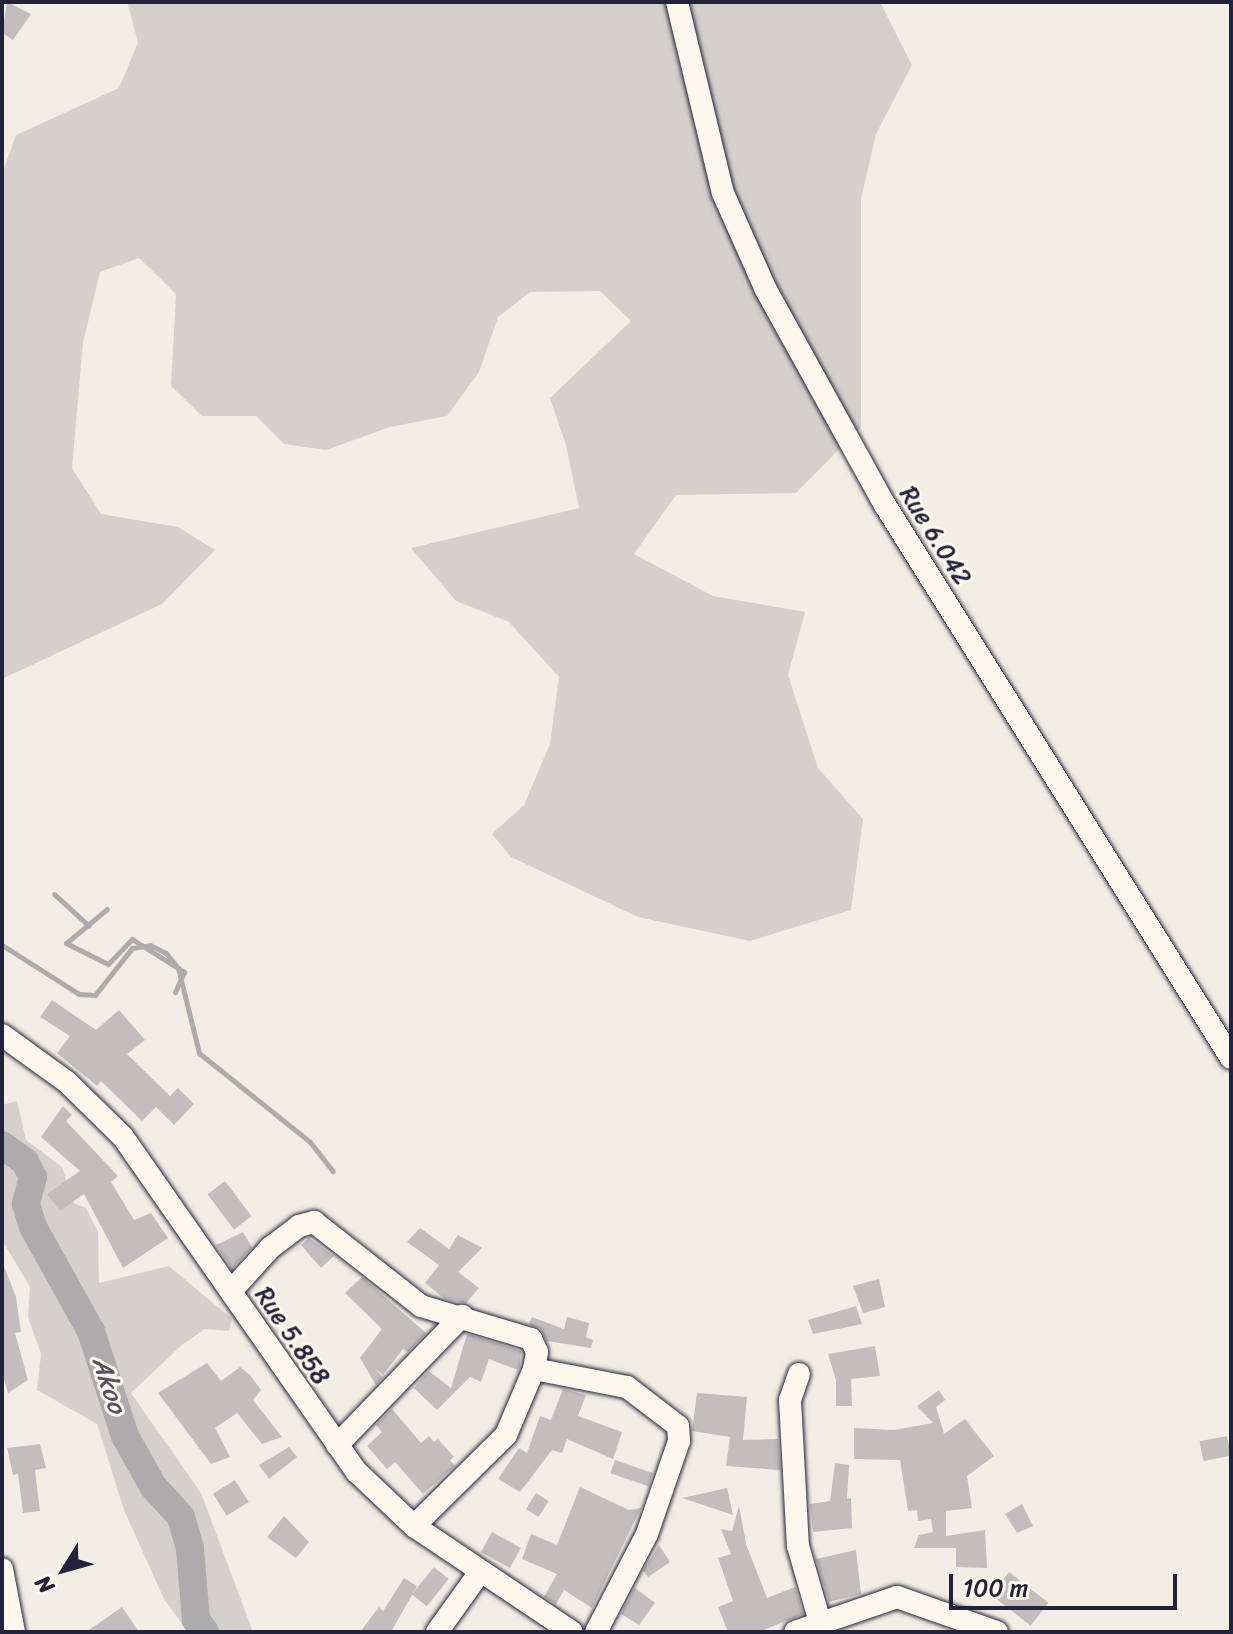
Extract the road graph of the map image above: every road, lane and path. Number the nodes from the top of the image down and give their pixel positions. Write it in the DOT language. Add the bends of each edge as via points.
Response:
graph roads {
  1 [pos="677,2"];
  2 [pos="2,1035"];
  3 [pos="1231,1058"];
  4 [pos="231,1291"];
  5 [pos="462,1316"];
  6 [pos="534,1369"];
  7 [pos="799,1374"];
  8 [pos="337,1445"];
  9 [pos="414,1526"];
  10 [pos="2,1569"];
  11 [pos="480,1572"];
  12 [pos="820,1622"];
  13 [pos="14,1632"];
  14 [pos="437,1632"];
  15 [pos="572,1632"];
  16 [pos="596,1632"];
  17 [pos="795,1632"];
  18 [pos="997,1632"];
  1 -- 3 [label="street, Rue 6.042" via="723,193 765,288 885,505"];
  2 -- 4 [label="street, Rue 5.858" via="67,1082 123,1137"];
  4 -- 5 [label="street" via="270,1248 299,1226 314,1222 414,1302"];
  4 -- 8 [label="street, Rue 5.858"];
  5 -- 6 [label="street" via="531,1339 537,1352"];
  5 -- 8 [label="street"];
  6 -- 9 [label="street" via="506,1435"];
  6 -- 16 [label="street" via="627,1387 678,1426 679,1441 647,1534"];
  7 -- 12 [label="street" via="790,1400 798,1546"];
  8 -- 9 [label="street, Rue 5.858" via="357,1472"];
  9 -- 11 [label="street, Rue 5.858"];
  10 -- 13 [label="street"];
  11 -- 14 [label="street"];
  11 -- 15 [label="street, Rue 5.858"];
  12 -- 17 [label="street"];
  12 -- 18 [label="street" via="888,1598 907,1597"];
}
